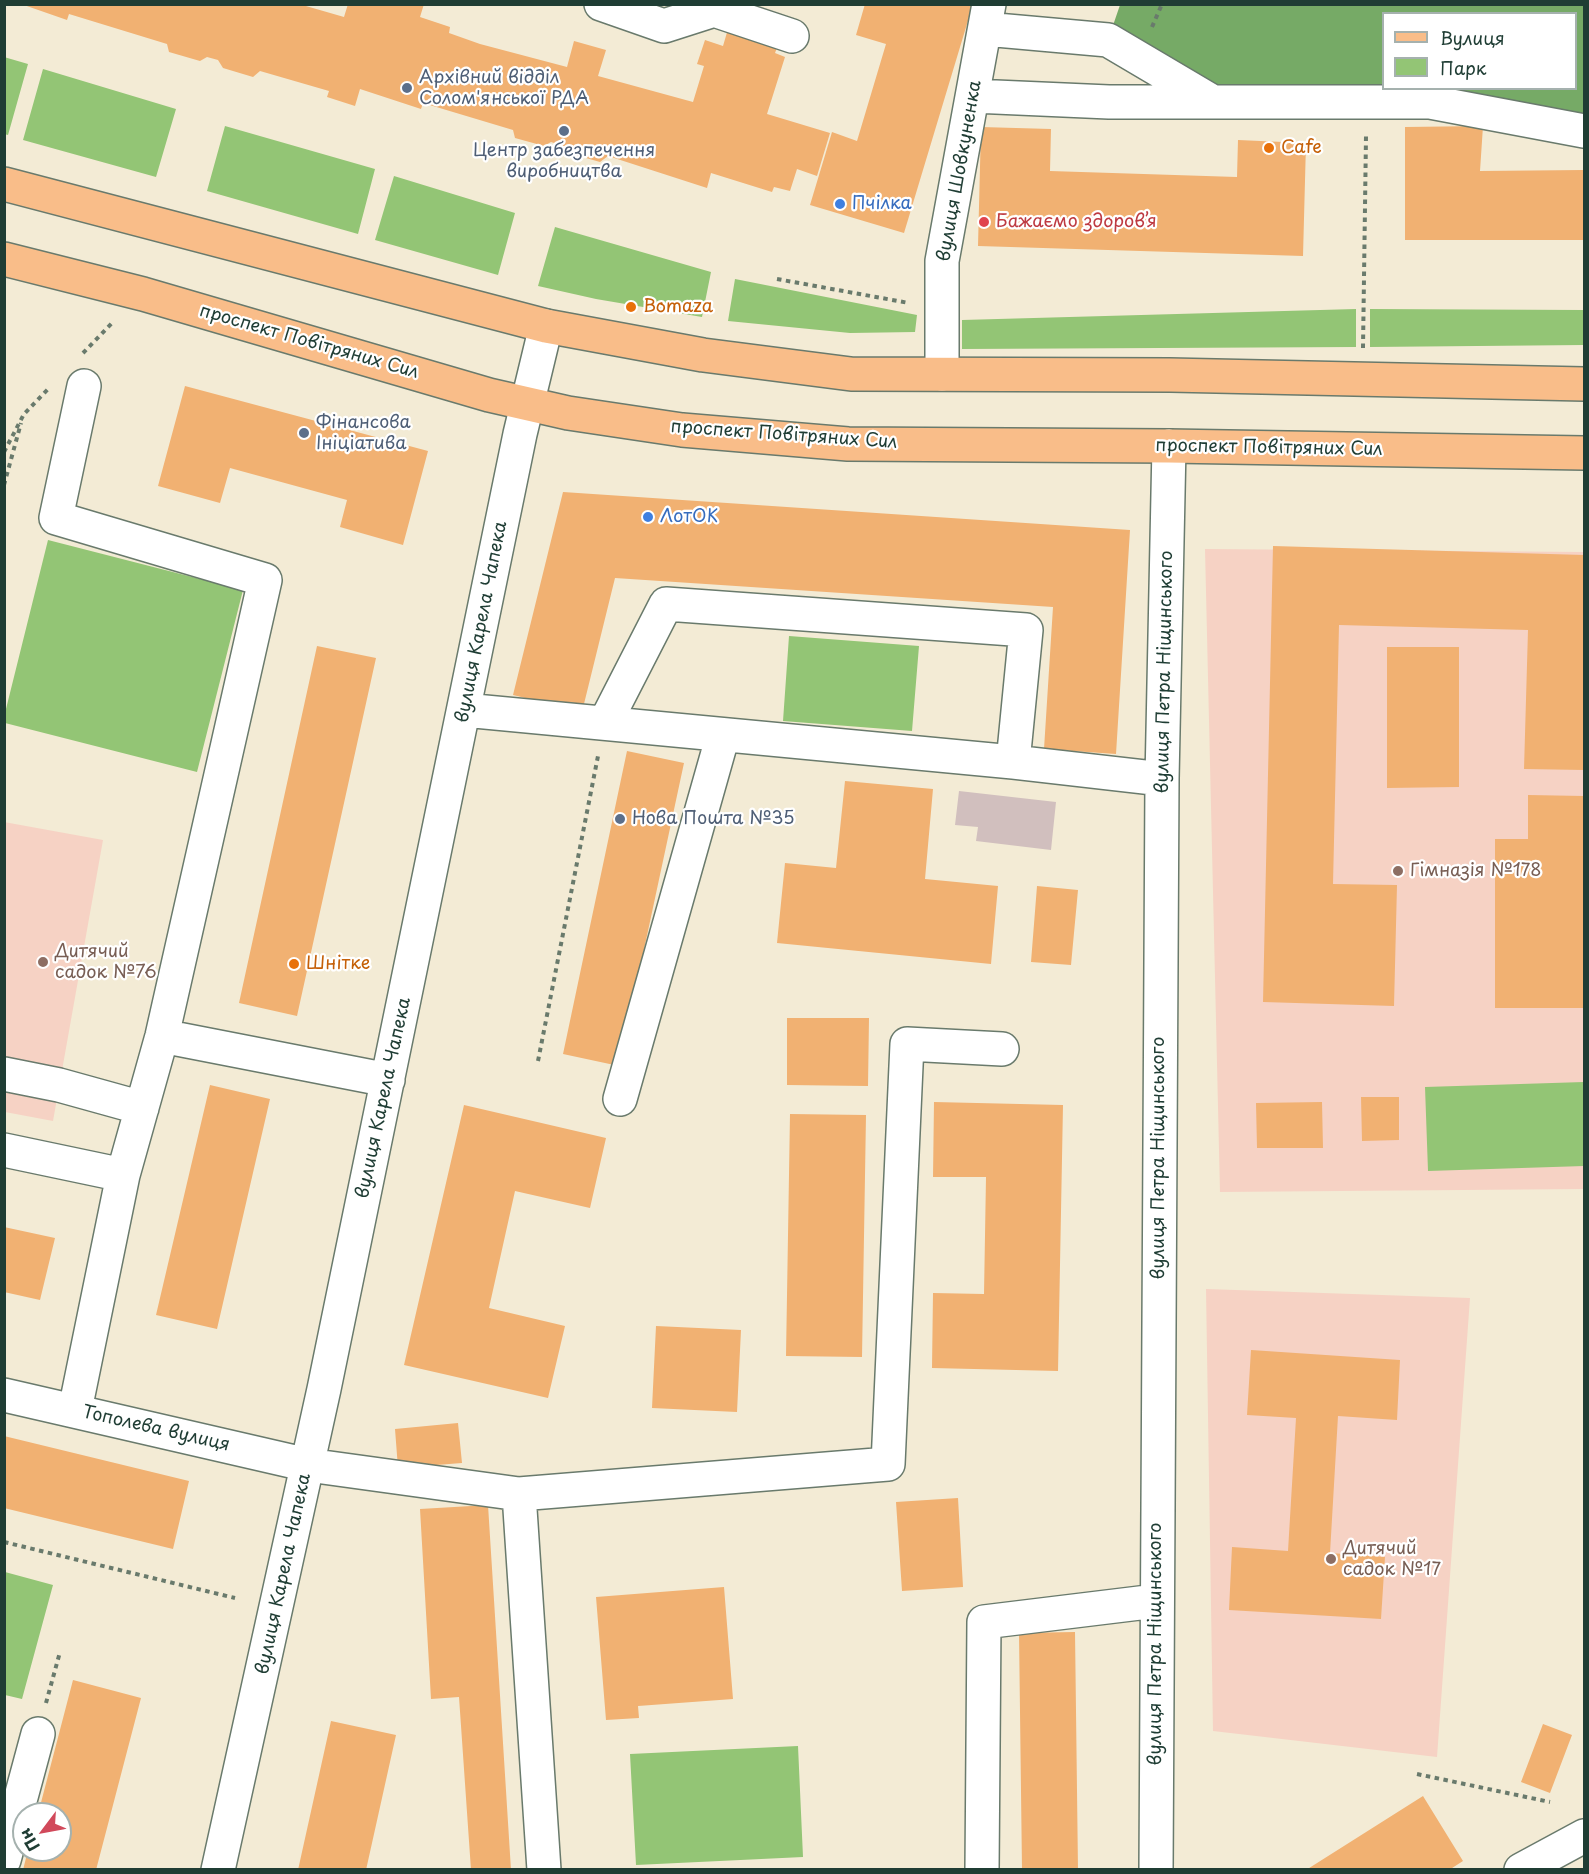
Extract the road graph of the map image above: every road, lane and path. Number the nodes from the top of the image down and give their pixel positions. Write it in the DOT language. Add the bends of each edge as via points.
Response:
graph roads {
  1 [pos="602,4"];
  2 [pos="715,7"];
  3 [pos="987,17"];
  4 [pos="792,36"];
  5 [pos="973,96"];
  6 [pos="1213,102"];
  7 [pos="1366,102"];
  8 [pos="1584,131"];
  9 [pos="4,184"];
  10 [pos="4,259"];
  11 [pos="777,279"];
  12 [pos="914,303"];
  13 [pos="546,326"];
  14 [pos="1363,353"];
  15 [pos="942,374"];
  16 [pos="1584,384"];
  17 [pos="84,386"];
  18 [pos="527,404"];
  19 [pos="1168,446"];
  20 [pos="4,452"];
  21 [pos="1584,453"];
  22 [pos="4,484"];
  23 [pos="464,710"];
  24 [pos="605,723"];
  25 [pos="723,735"];
  26 [pos="1013,762"];
  27 [pos="1162,779"];
  28 [pos="162,1036"];
  29 [pos="1002,1049"];
  30 [pos="538,1061"];
  31 [pos="4,1074"];
  32 [pos="388,1080"];
  33 [pos="620,1099"];
  34 [pos="142,1108"];
  35 [pos="4,1150"];
  36 [pos="123,1175"];
  37 [pos="4,1395"];
  38 [pos="75,1410"];
  39 [pos="308,1466"];
  40 [pos="519,1494"];
  41 [pos="4,1542"];
  42 [pos="235,1598"];
  43 [pos="1156,1601"];
  44 [pos="60,1652"];
  45 [pos="38,1734"];
  46 [pos="1417,1774"];
  47 [pos="1550,1802"];
  48 [pos="1584,1836"];
  49 [pos="4,1860"];
  50 [pos="218,1869"];
  51 [pos="544,1869"];
  52 [pos="982,1869"];
  53 [pos="1156,1869"];
  54 [pos="1521,1869"];
  1 -- 2 [label="street" via="664,26"];
  2 -- 4 [label="street"];
  3 -- 5 [label="street, вулиця Шовкуненка"];
  3 -- 6 [label="street" via="1108,40"];
  5 -- 6 [label="street"];
  5 -- 15 [label="street, вулиця Шовкуненка" via="942,261"];
  6 -- 7 [label="street"];
  7 -- 8 [label="street" via="1430,102"];
  7 -- 14 [label="path"];
  9 -- 13 [label="main road"];
  10 -- 18 [label="main road, проспект Повітряних Сил" via="143,294"];
  11 -- 12 [label="path"];
  13 -- 15 [label="main road" via="703,355 840,373"];
  13 -- 18 [label="street, вулиця Карела Чапека"];
  15 -- 16 [label="main road"];
  17 -- 28 [label="street" via="56,518 265,580"];
  18 -- 19 [label="main road, проспект Повітряних Сил" via="682,430 848,444"];
  18 -- 23 [label="street, вулиця Карела Чапека"];
  19 -- 21 [label="main road, проспект Повітряних Сил"];
  19 -- 27 [label="street, вулиця Петра Ніщинського"];
  20 -- 22 [label="path" via="24,414"];
  23 -- 24 [label="street"];
  23 -- 32 [label="street, вулиця Карела Чапека"];
  24 -- 25 [label="street"];
  24 -- 26 [label="street" via="666,604 1026,630"];
  24 -- 30 [label="path"];
  25 -- 26 [label="street"];
  25 -- 33 [label="street"];
  26 -- 27 [label="street"];
  27 -- 43 [label="street, вулиця Петра Ніщинського"];
  28 -- 32 [label="street"];
  28 -- 34 [label="street"];
  29 -- 40 [label="street, Тополева вулиця" via="907,1044 888,1464"];
  31 -- 34 [label="street"];
  32 -- 39 [label="street, вулиця Карела Чапека"];
  34 -- 36 [label="street"];
  35 -- 36 [label="street"];
  36 -- 38 [label="street"];
  37 -- 38 [label="street, Тополева вулиця"];
  38 -- 39 [label="street, Тополева вулиця"];
  39 -- 40 [label="street, Тополева вулиця"];
  39 -- 50 [label="street, вулиця Карела Чапека"];
  40 -- 51 [label="street"];
  41 -- 42 [label="path"];
  43 -- 52 [label="street" via="984,1622"];
  43 -- 53 [label="street, вулиця Петра Ніщинського"];
  44 -- 45 [label="path"];
  45 -- 49 [label="street"];
  46 -- 47 [label="path"];
  48 -- 54 [label="street"];
}
